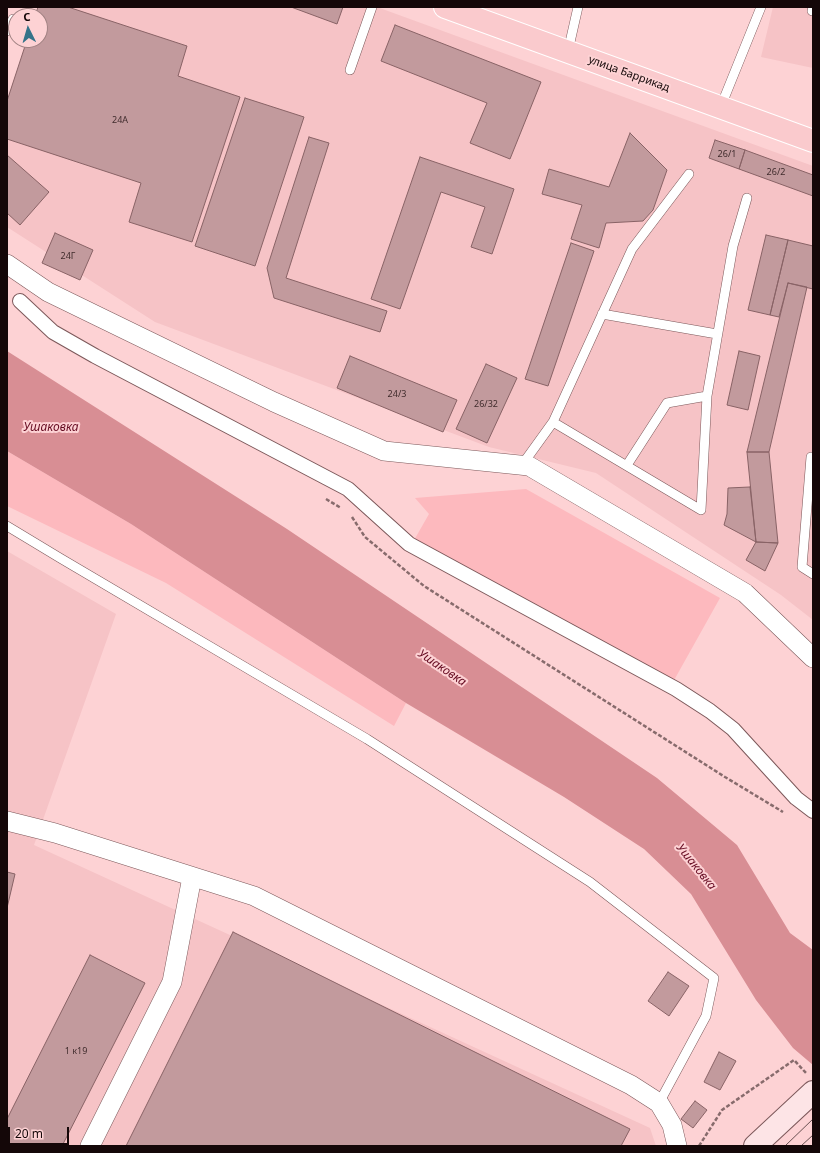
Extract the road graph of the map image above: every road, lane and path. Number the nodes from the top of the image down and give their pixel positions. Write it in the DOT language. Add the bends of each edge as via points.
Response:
graph roads {
  1 [pos="372,7"];
  2 [pos="445,7"];
  3 [pos="578,7"];
  4 [pos="761,7"];
  5 [pos="568,51"];
  6 [pos="350,70"];
  7 [pos="721,106"];
  8 [pos="813,141"];
  9 [pos="688,174"];
  10 [pos="747,198"];
  11 [pos="7,264"];
  12 [pos="20,301"];
  13 [pos="602,314"];
  14 [pos="717,334"];
  15 [pos="707,396"];
  16 [pos="553,422"];
  17 [pos="811,457"];
  18 [pos="522,466"];
  19 [pos="626,466"];
  20 [pos="323,497"];
  21 [pos="343,509"];
  22 [pos="349,513"];
  23 [pos="7,526"];
  24 [pos="813,574"];
  25 [pos="813,658"];
  26 [pos="813,811"];
  27 [pos="786,814"];
  28 [pos="7,821"];
  29 [pos="192,877"];
  30 [pos="811,1084"];
  31 [pos="659,1103"];
  32 [pos="758,1144"];
  33 [pos="90,1146"];
  34 [pos="677,1146"];
  35 [pos="699,1146"];
  1 -- 6 [label="lane"];
  2 -- 5 [label="main road, улица Баррикад"];
  3 -- 5 [label="lane"];
  4 -- 7 [label="lane"];
  5 -- 7 [label="main road, улица Баррикад"];
  7 -- 8 [label="main road, улица Баррикад"];
  9 -- 13 [label="lane" via="632,249"];
  10 -- 14 [label="lane" via="733,246"];
  11 -- 18 [label="street" via="48,292 384,451"];
  12 -- 26 [label="street" via="53,332 348,490 409,544 676,689 733,729 796,798"];
  13 -- 14 [label="lane"];
  13 -- 16 [label="lane"];
  14 -- 15 [label="lane"];
  15 -- 19 [label="lane" via="668,403"];
  15 -- 19 [label="lane" via="701,510"];
  16 -- 18 [label="lane"];
  16 -- 19 [label="lane"];
  17 -- 24 [label="lane" via="802,567"];
  18 -- 25 [label="street" via="529,466 745,593"];
  20 -- 21 [label="path"];
  22 -- 27 [label="path" via="365,537 424,586"];
  23 -- 31 [label="lane" via="367,739 590,882 714,978 706,1016"];
  28 -- 29 [label="street" via="55,833"];
  29 -- 31 [label="street" via="254,896 631,1085"];
  29 -- 33 [label="street" via="172,982"];
  30 -- 32 [label="main road"];
  30 -- 35 [label="path" via="794,1060 722,1110"];
  31 -- 34 [label="street" via="672,1125"];
}
